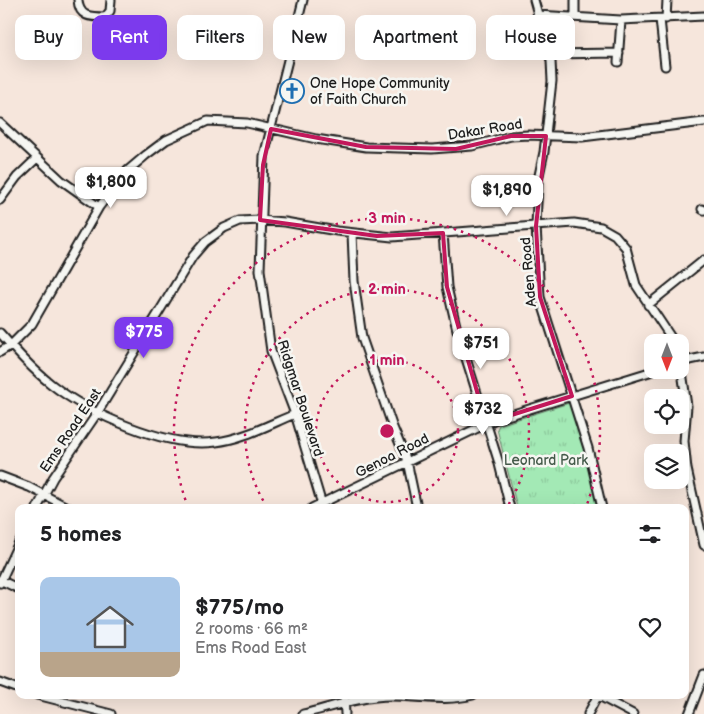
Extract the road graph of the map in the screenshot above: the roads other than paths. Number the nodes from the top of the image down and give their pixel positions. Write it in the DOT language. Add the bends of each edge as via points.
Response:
graph roads {
  1 [pos="78,0"];
  2 [pos="112,0"];
  3 [pos="303,0"];
  4 [pos="534,0"];
  5 [pos="575,0"];
  6 [pos="667,0"];
  7 [pos="537,14"];
  8 [pos="550,15"];
  9 [pos="575,15"];
  10 [pos="704,16"];
  11 [pos="575,17"];
  12 [pos="663,19"];
  13 [pos="621,20"];
  14 [pos="619,53"];
  15 [pos="575,54"];
  16 [pos="549,60"];
  17 [pos="618,62"];
  18 [pos="665,66"];
  19 [pos="704,122"];
  20 [pos="0,123"];
  21 [pos="270,129"];
  22 [pos="546,136"];
  23 [pos="37,158"];
  24 [pos="0,200"];
  25 [pos="99,207"];
  26 [pos="260,220"];
  27 [pos="536,226"];
  28 [pos="352,233"];
  29 [pos="444,233"];
  30 [pos="704,260"];
  31 [pos="648,305"];
  32 [pos="0,333"];
  33 [pos="669,334"];
  34 [pos="11,345"];
  35 [pos="0,352"];
  36 [pos="704,356"];
  37 [pos="689,359"];
  38 [pos="644,374"];
  39 [pos="683,379"];
  40 [pos="572,396"];
  41 [pos="98,412"];
  42 [pos="294,414"];
  43 [pos="486,423"];
  44 [pos="407,461"];
  45 [pos="0,476"];
  46 [pos="44,495"];
  47 [pos="39,504"];
  48 [pos="61,504"];
  49 [pos="322,504"];
  50 [pos="324,504"];
  51 [pos="417,504"];
  52 [pos="509,504"];
  53 [pos="601,504"];
  54 [pos="703,532"];
  55 [pos="704,545"];
  56 [pos="15,550"];
  57 [pos="0,581"];
  58 [pos="15,587"];
  59 [pos="704,675"];
  60 [pos="0,682"];
  61 [pos="15,687"];
  62 [pos="53,699"];
  63 [pos="344,699"];
  64 [pos="364,699"];
  65 [pos="431,699"];
  66 [pos="451,699"];
  67 [pos="596,699"];
  68 [pos="605,699"];
  69 [pos="344,704"];
  70 [pos="111,714"];
  71 [pos="303,714"];
  72 [pos="344,714"];
  73 [pos="588,714"];
  74 [pos="633,714"];
  75 [pos="689,714"];
  1 -- 2 [label="street" via="80,11 88,17 104,17 110,11"];
  3 -- 21 [label="street, Ridgmar Boulevard"];
  4 -- 7 [label="street, Aden Road"];
  5 -- 9 [label="street"];
  6 -- 12 [label="street"];
  7 -- 8 [label="street"];
  10 -- 12 [label="street"];
  11 -- 13 [label="street"];
  12 -- 13 [label="street"];
  12 -- 18 [label="street"];
  13 -- 14 [label="street"];
  14 -- 15 [label="street"];
  14 -- 17 [label="street"];
  16 -- 22 [label="street, Aden Road" via="552,92"];
  19 -- 22 [label="street, Dakar Road" via="582,137"];
  20 -- 23 [label="street"];
  21 -- 22 [label="street, Dakar Road" via="366,147 456,148 511,136"];
  21 -- 25 [label="street, Dakar Road" via="218,120 180,132 133,166"];
  21 -- 26 [label="street, Ridgmar Boulevard" via="262,165"];
  22 -- 27 [label="street, Aden Road" via="538,180"];
  23 -- 24 [label="street" via="17,176"];
  23 -- 25 [label="street"];
  25 -- 34 [label="street, Dakar Road" via="32,324"];
  26 -- 28 [label="street, Ems Road East"];
  26 -- 41 [label="street, Ems Road East" via="240,221 224,228 193,256"];
  26 -- 42 [label="street, Ridgmar Boulevard" via="260,270 268,333"];
  27 -- 29 [label="street, Ems Road East"];
  27 -- 31 [label="street, Ems Road East" via="586,223 615,235 626,248 636,285"];
  27 -- 40 [label="street, Aden Road" via="540,297"];
  28 -- 29 [label="street, Ems Road East" via="392,237"];
  28 -- 44 [label="street" via="354,282 362,338"];
  29 -- 43 [label="street" via="447,287"];
  30 -- 31 [label="street"];
  31 -- 33 [label="street, Ems Road East"];
  32 -- 34 [label="street"];
  34 -- 35 [label="street, Dakar Road"];
  34 -- 41 [label="street" via="52,385"];
  36 -- 37 [label="street"];
  38 -- 40 [label="street, Genoa Road"];
  39 -- 54 [label="street" via="687,406 684,440 687,469"];
  40 -- 43 [label="street, Genoa Road"];
  40 -- 53 [label="street, Aden Road"];
  41 -- 42 [label="street" via="159,438 192,443 232,439"];
  41 -- 46 [label="street, Ems Road East" via="52,478"];
  42 -- 49 [label="street, Ridgmar Boulevard"];
  43 -- 44 [label="street, Genoa Road"];
  43 -- 52 [label="street"];
  44 -- 50 [label="street, Genoa Road"];
  44 -- 51 [label="street"];
  45 -- 46 [label="street"];
  46 -- 47 [label="street, Ems Road East"];
  46 -- 48 [label="street"];
  54 -- 55 [label="street"];
  56 -- 57 [label="street"];
  57 -- 58 [label="street"];
  59 -- 75 [label="street"];
  60 -- 61 [label="street"];
  62 -- 70 [label="street"];
  63 -- 69 [label="street"];
  64 -- 69 [label="street"];
  65 -- 66 [label="street"];
  67 -- 73 [label="street"];
  68 -- 74 [label="street"];
  69 -- 71 [label="street"];
  69 -- 72 [label="street"];
}
